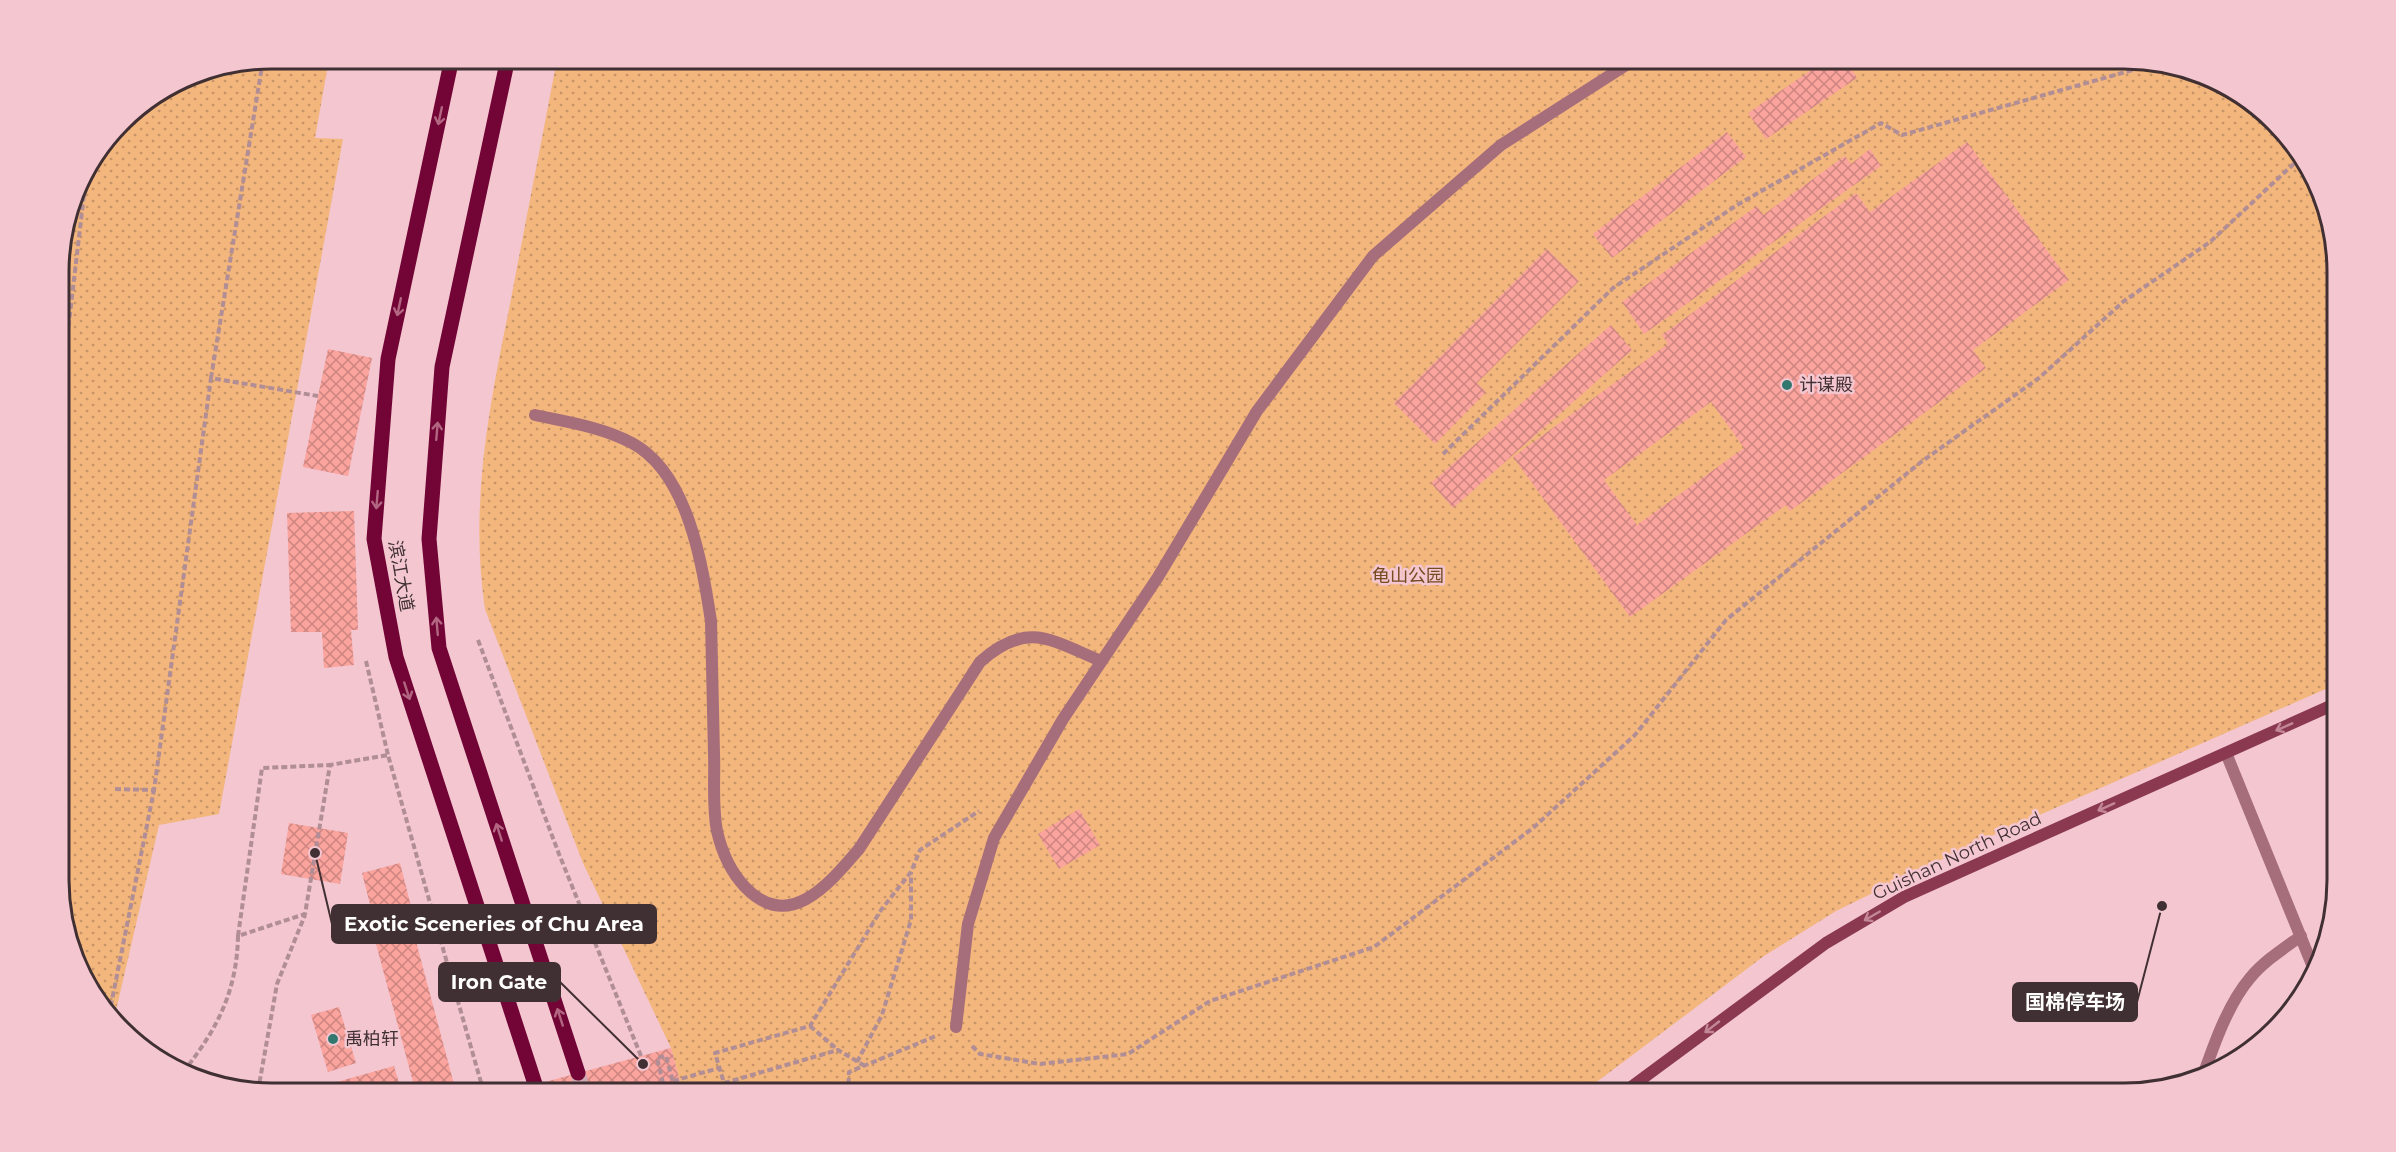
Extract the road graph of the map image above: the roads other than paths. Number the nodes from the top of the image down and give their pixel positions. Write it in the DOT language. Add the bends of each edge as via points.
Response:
graph roads {
  1 [pos="450,69"];
  2 [pos="506,69"];
  3 [pos="1620,69"];
  4 [pos="535,415"];
  5 [pos="1101,661"];
  6 [pos="2327,708"];
  7 [pos="2226,753"];
  8 [pos="2301,936"];
  9 [pos="2311,961"];
  10 [pos="956,1027"];
  11 [pos="2207,1066"];
  12 [pos="578,1072"];
  13 [pos="535,1083"];
  14 [pos="1637,1083"];
  1 -- 13 [label="main road, 滨江大道, one-way" via="388,359 374,539 396,657"];
  12 -- 2 [label="main road, 滨江大道, one-way" via="439,648 429,539 442,367"];
  3 -- 5 [label="lane" via="1502,145 1373,256 1257,411 1158,577"];
  4 -- 5 [label="lane" via="589,426 632,443 657,461 678,493 691,525 711,621 717,830 733,874 759,900 777,907 802,902 824,888 859,849 980,662 998,646 1031,636 1046,638"];
  5 -- 10 [label="lane" via="994,838 968,924"];
  6 -- 7 [label="street, Guishan North Road, one-way"];
  7 -- 8 [label="lane"];
  7 -- 14 [label="street, Guishan North Road, one-way" via="1904,897 1826,943"];
  8 -- 9 [label="lane"];
  8 -- 11 [label="lane" via="2249,979 2217,1037"];
}
